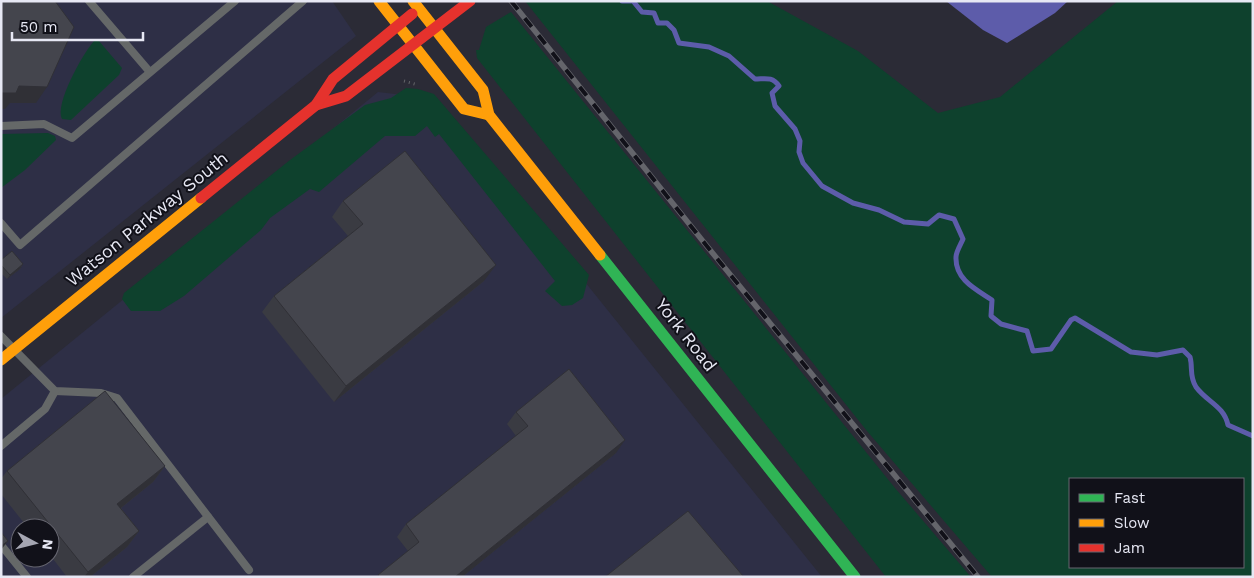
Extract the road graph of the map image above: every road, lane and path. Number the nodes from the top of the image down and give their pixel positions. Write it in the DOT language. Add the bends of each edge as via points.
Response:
graph roads {
  1 [pos="89,1"];
  2 [pos="235,1"];
  3 [pos="303,1"];
  4 [pos="379,1"];
  5 [pos="470,1"];
  6 [pos="420,4"];
  7 [pos="398,26"];
  8 [pos="435,29"];
  9 [pos="414,45"];
  10 [pos="149,71"];
  11 [pos="404,81"];
  12 [pos="422,85"];
  13 [pos="316,105"];
  14 [pos="489,115"];
  15 [pos="1,126"];
  16 [pos="1,223"];
  17 [pos="1,336"];
  18 [pos="14,350"];
  19 [pos="1,360"];
  20 [pos="55,391"];
  21 [pos="1,446"];
  22 [pos="208,518"];
  23 [pos="1,545"];
  24 [pos="249,570"];
  25 [pos="27,577"];
  26 [pos="133,577"];
  27 [pos="855,577"];
  1 -- 10 [label="lane"];
  2 -- 10 [label="lane"];
  3 -- 16 [label="lane" via="20,245"];
  4 -- 7 [label="main road"];
  5 -- 8 [label="main road, Watson Parkway South"];
  6 -- 7 [label="main road, Watson Parkway South"];
  6 -- 8 [label="main road, York Road"];
  7 -- 9 [label="main road"];
  7 -- 13 [label="main road, Watson Parkway South" via="333,79"];
  8 -- 9 [label="main road, Watson Parkway South"];
  8 -- 14 [label="main road, York Road" via="483,90"];
  9 -- 13 [label="main road, Watson Parkway South" via="346,96"];
  9 -- 14 [label="main road" via="464,109"];
  10 -- 15 [label="lane" via="72,138 44,124"];
  11 -- 12 [label="path"];
  13 -- 18 [label="main road, Watson Parkway South"];
  14 -- 27 [label="main road, York Road"];
  17 -- 18 [label="lane"];
  18 -- 19 [label="main road, Watson Parkway South"];
  18 -- 20 [label="lane"];
  20 -- 21 [label="lane" via="46,409"];
  20 -- 22 [label="lane" via="101,393 117,398"];
  22 -- 24 [label="lane"];
  22 -- 26 [label="lane"];
  23 -- 25 [label="lane"];
}
